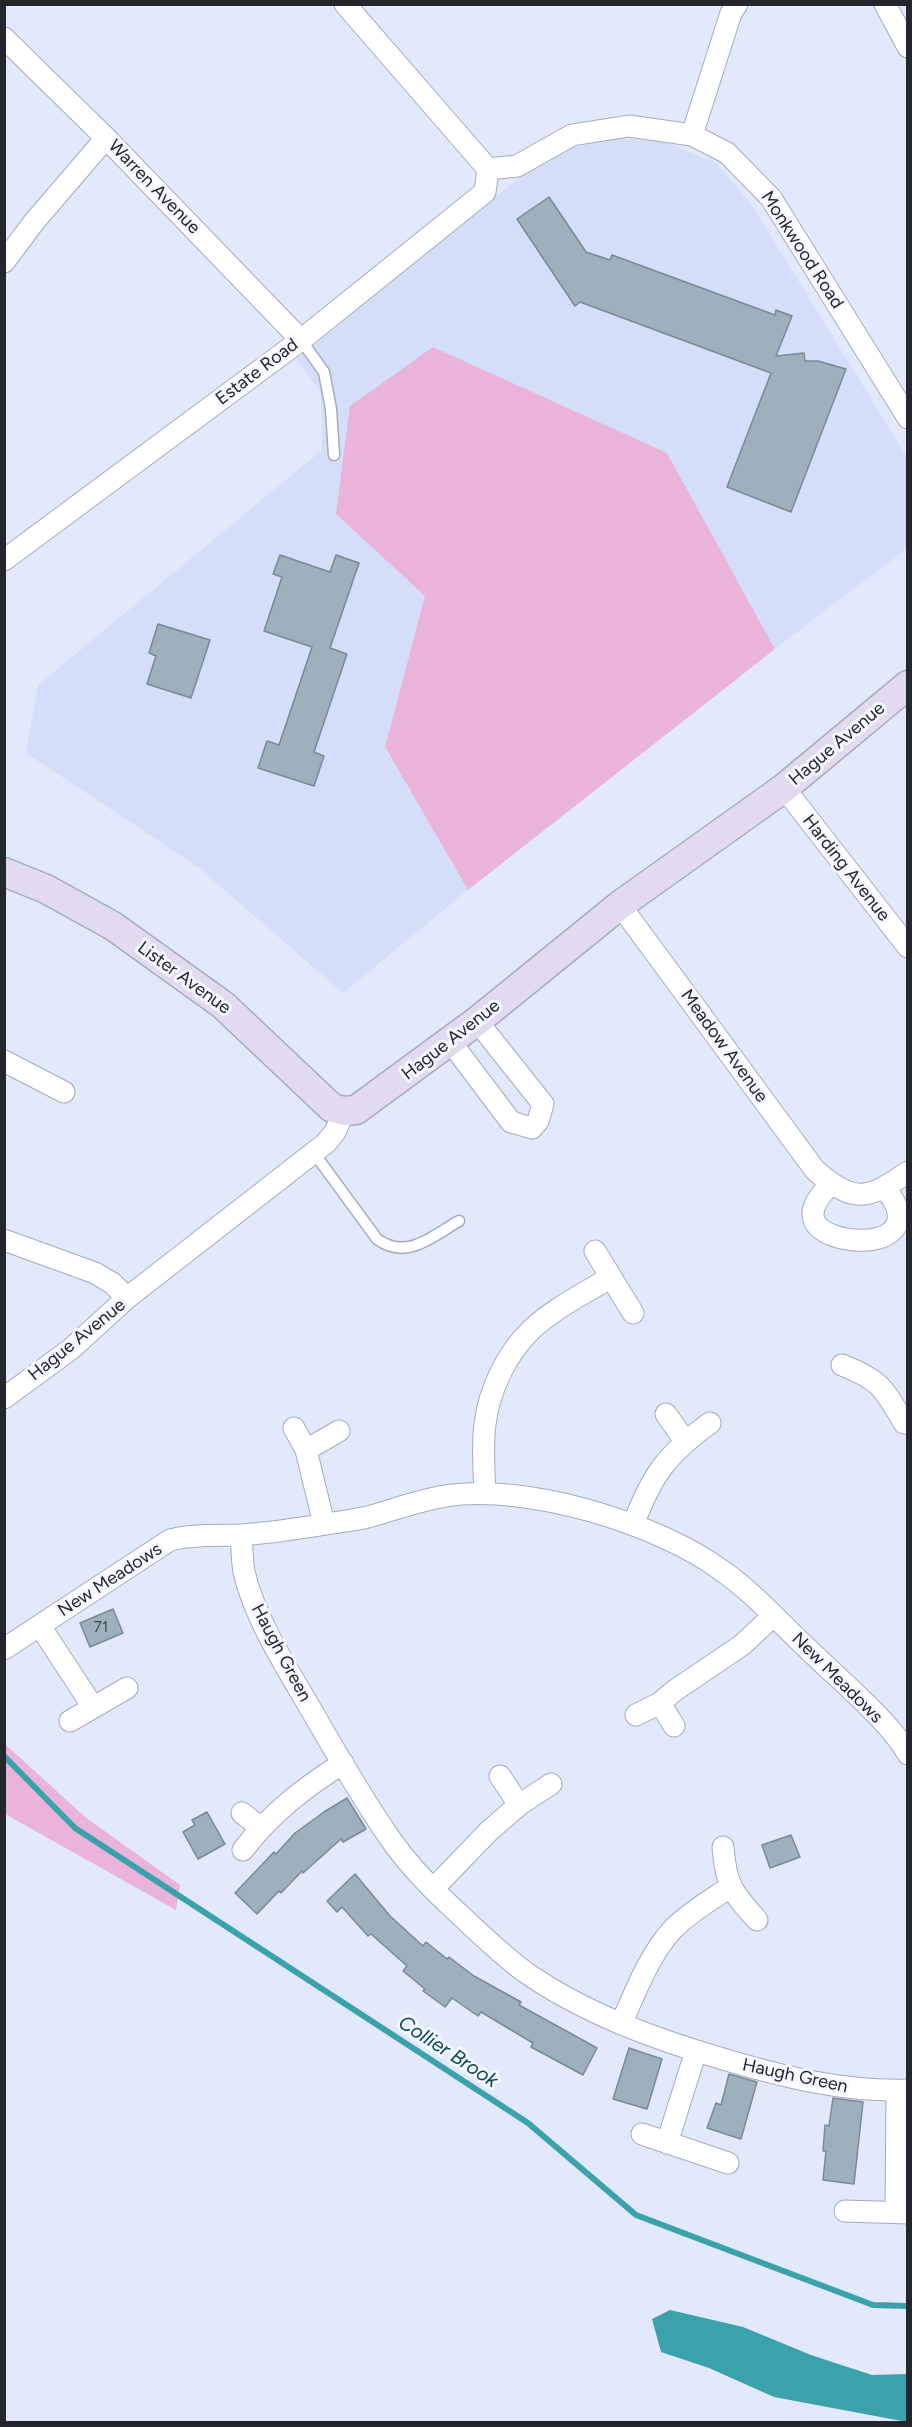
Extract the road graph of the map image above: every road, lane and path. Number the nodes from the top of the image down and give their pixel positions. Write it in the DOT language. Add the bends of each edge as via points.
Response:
graph roads {
  1 [pos="345,4"];
  2 [pos="737,4"];
  3 [pos="885,4"];
  4 [pos="4,38"];
  5 [pos="908,47"];
  6 [pos="692,135"];
  7 [pos="106,138"];
  8 [pos="488,169"];
  9 [pos="4,262"];
  10 [pos="301,340"];
  11 [pos="905,408"];
  12 [pos="334,455"];
  13 [pos="4,560"];
  14 [pos="908,685"];
  15 [pos="784,788"];
  16 [pos="4,872"];
  17 [pos="620,905"];
  18 [pos="906,942"];
  19 [pos="477,1021"];
  20 [pos="450,1041"];
  21 [pos="4,1061"];
  22 [pos="64,1092"];
  23 [pos="344,1111"];
  24 [pos="314,1153"];
  25 [pos="908,1172"];
  26 [pos="831,1183"];
  27 [pos="885,1188"];
  28 [pos="459,1221"];
  29 [pos="4,1240"];
  30 [pos="595,1251"];
  31 [pos="611,1277"];
  32 [pos="127,1298"];
  33 [pos="633,1313"];
  34 [pos="842,1365"];
  35 [pos="4,1398"];
  36 [pos="666,1414"];
  37 [pos="710,1423"];
  38 [pos="906,1423"];
  39 [pos="294,1428"];
  40 [pos="339,1431"];
  41 [pos="685,1441"];
  42 [pos="306,1450"];
  43 [pos="485,1492"];
  44 [pos="324,1524"];
  45 [pos="633,1525"];
  46 [pos="240,1535"];
  47 [pos="773,1616"];
  48 [pos="40,1626"];
  49 [pos="4,1648"];
  50 [pos="127,1688"];
  51 [pos="660,1703"];
  52 [pos="93,1707"];
  53 [pos="636,1715"];
  54 [pos="70,1720"];
  55 [pos="674,1726"];
  56 [pos="905,1744"];
  57 [pos="343,1763"];
  58 [pos="500,1776"];
  59 [pos="551,1784"];
  60 [pos="519,1805"];
  61 [pos="242,1813"];
  62 [pos="260,1827"];
  63 [pos="723,1847"];
  64 [pos="243,1850"];
  65 [pos="730,1887"];
  66 [pos="433,1889"];
  67 [pos="757,1920"];
  68 [pos="621,2024"];
  69 [pos="696,2051"];
  70 [pos="902,2090"];
  71 [pos="642,2134"];
  72 [pos="667,2143"];
  73 [pos="728,2163"];
  74 [pos="845,2211"];
  75 [pos="902,2212"];
  1 -- 8 [label="street"];
  2 -- 6 [label="street"];
  3 -- 5 [label="street"];
  4 -- 7 [label="street, Warren Avenue"];
  6 -- 8 [label="street, Monkwood Road" via="629,126 572,135 517,166"];
  6 -- 11 [label="street, Monkwood Road" via="727,153 771,198"];
  7 -- 9 [label="street"];
  7 -- 10 [label="street, Warren Avenue"];
  8 -- 10 [label="street, Estate Road" via="485,192"];
  10 -- 12 [label="lane" via="324,372"];
  10 -- 13 [label="street, Estate Road"];
  14 -- 15 [label="street, Hague Avenue"];
  15 -- 17 [label="street, Hague Avenue"];
  15 -- 18 [label="street, Harding Avenue"];
  16 -- 23 [label="street, Lister Avenue" via="46,889 113,926 223,1005 332,1108"];
  17 -- 19 [label="street, Hague Avenue"];
  17 -- 26 [label="street, Meadow Avenue" via="815,1170"];
  19 -- 20 [label="street, Hague Avenue"];
  19 -- 20 [label="street" via="543,1104 532,1128 511,1122"];
  20 -- 23 [label="street, Hague Avenue" via="370,1102"];
  21 -- 22 [label="street"];
  23 -- 24 [label="street, Hague Avenue" via="331,1138"];
  24 -- 28 [label="lane" via="377,1239 387,1246 413,1247"];
  24 -- 32 [label="street, Hague Avenue"];
  25 -- 27 [label="street, Meadow Avenue"];
  26 -- 27 [label="street, Meadow Avenue" via="856,1195"];
  26 -- 27 [label="street" via="813,1209 813,1220 831,1235 857,1240 876,1239 896,1228 897,1205"];
  29 -- 32 [label="street" via="95,1273"];
  30 -- 31 [label="street"];
  31 -- 33 [label="street"];
  31 -- 43 [label="street" via="530,1331 501,1372 485,1424"];
  32 -- 35 [label="street, Hague Avenue" via="71,1349"];
  34 -- 38 [label="street" via="867,1375 881,1386"];
  36 -- 41 [label="street"];
  37 -- 41 [label="street"];
  39 -- 42 [label="street"];
  40 -- 42 [label="street"];
  41 -- 45 [label="street" via="651,1480"];
  42 -- 44 [label="street"];
  43 -- 44 [label="street, New Meadows" via="447,1496"];
  43 -- 45 [label="street, New Meadows" via="563,1505"];
  44 -- 46 [label="street, New Meadows"];
  45 -- 47 [label="street, New Meadows" via="722,1570"];
  46 -- 48 [label="street, New Meadows" via="192,1535 170,1540"];
  46 -- 57 [label="street, Haugh Green" via="252,1598 281,1657"];
  47 -- 51 [label="street" via="742,1646"];
  47 -- 56 [label="street, New Meadows"];
  48 -- 49 [label="street, New Meadows"];
  48 -- 52 [label="street, New Meadows"];
  50 -- 52 [label="street"];
  51 -- 53 [label="street"];
  51 -- 55 [label="street"];
  52 -- 54 [label="street"];
  57 -- 62 [label="street" via="304,1788"];
  57 -- 66 [label="street, Haugh Green" via="394,1845"];
  58 -- 60 [label="street"];
  59 -- 60 [label="street"];
  60 -- 66 [label="street"];
  61 -- 62 [label="street"];
  62 -- 64 [label="street"];
  63 -- 65 [label="street"];
  65 -- 67 [label="street"];
  65 -- 68 [label="street" via="697,1909 665,1939"];
  66 -- 68 [label="street, Haugh Green" via="525,1971 578,2004"];
  68 -- 69 [label="street, Haugh Green"];
  69 -- 70 [label="street, Haugh Green" via="816,2084"];
  69 -- 72 [label="street"];
  70 -- 75 [label="street, Haugh Green"];
  71 -- 72 [label="street"];
  72 -- 73 [label="street"];
  74 -- 75 [label="street, Haugh Green"];
}
